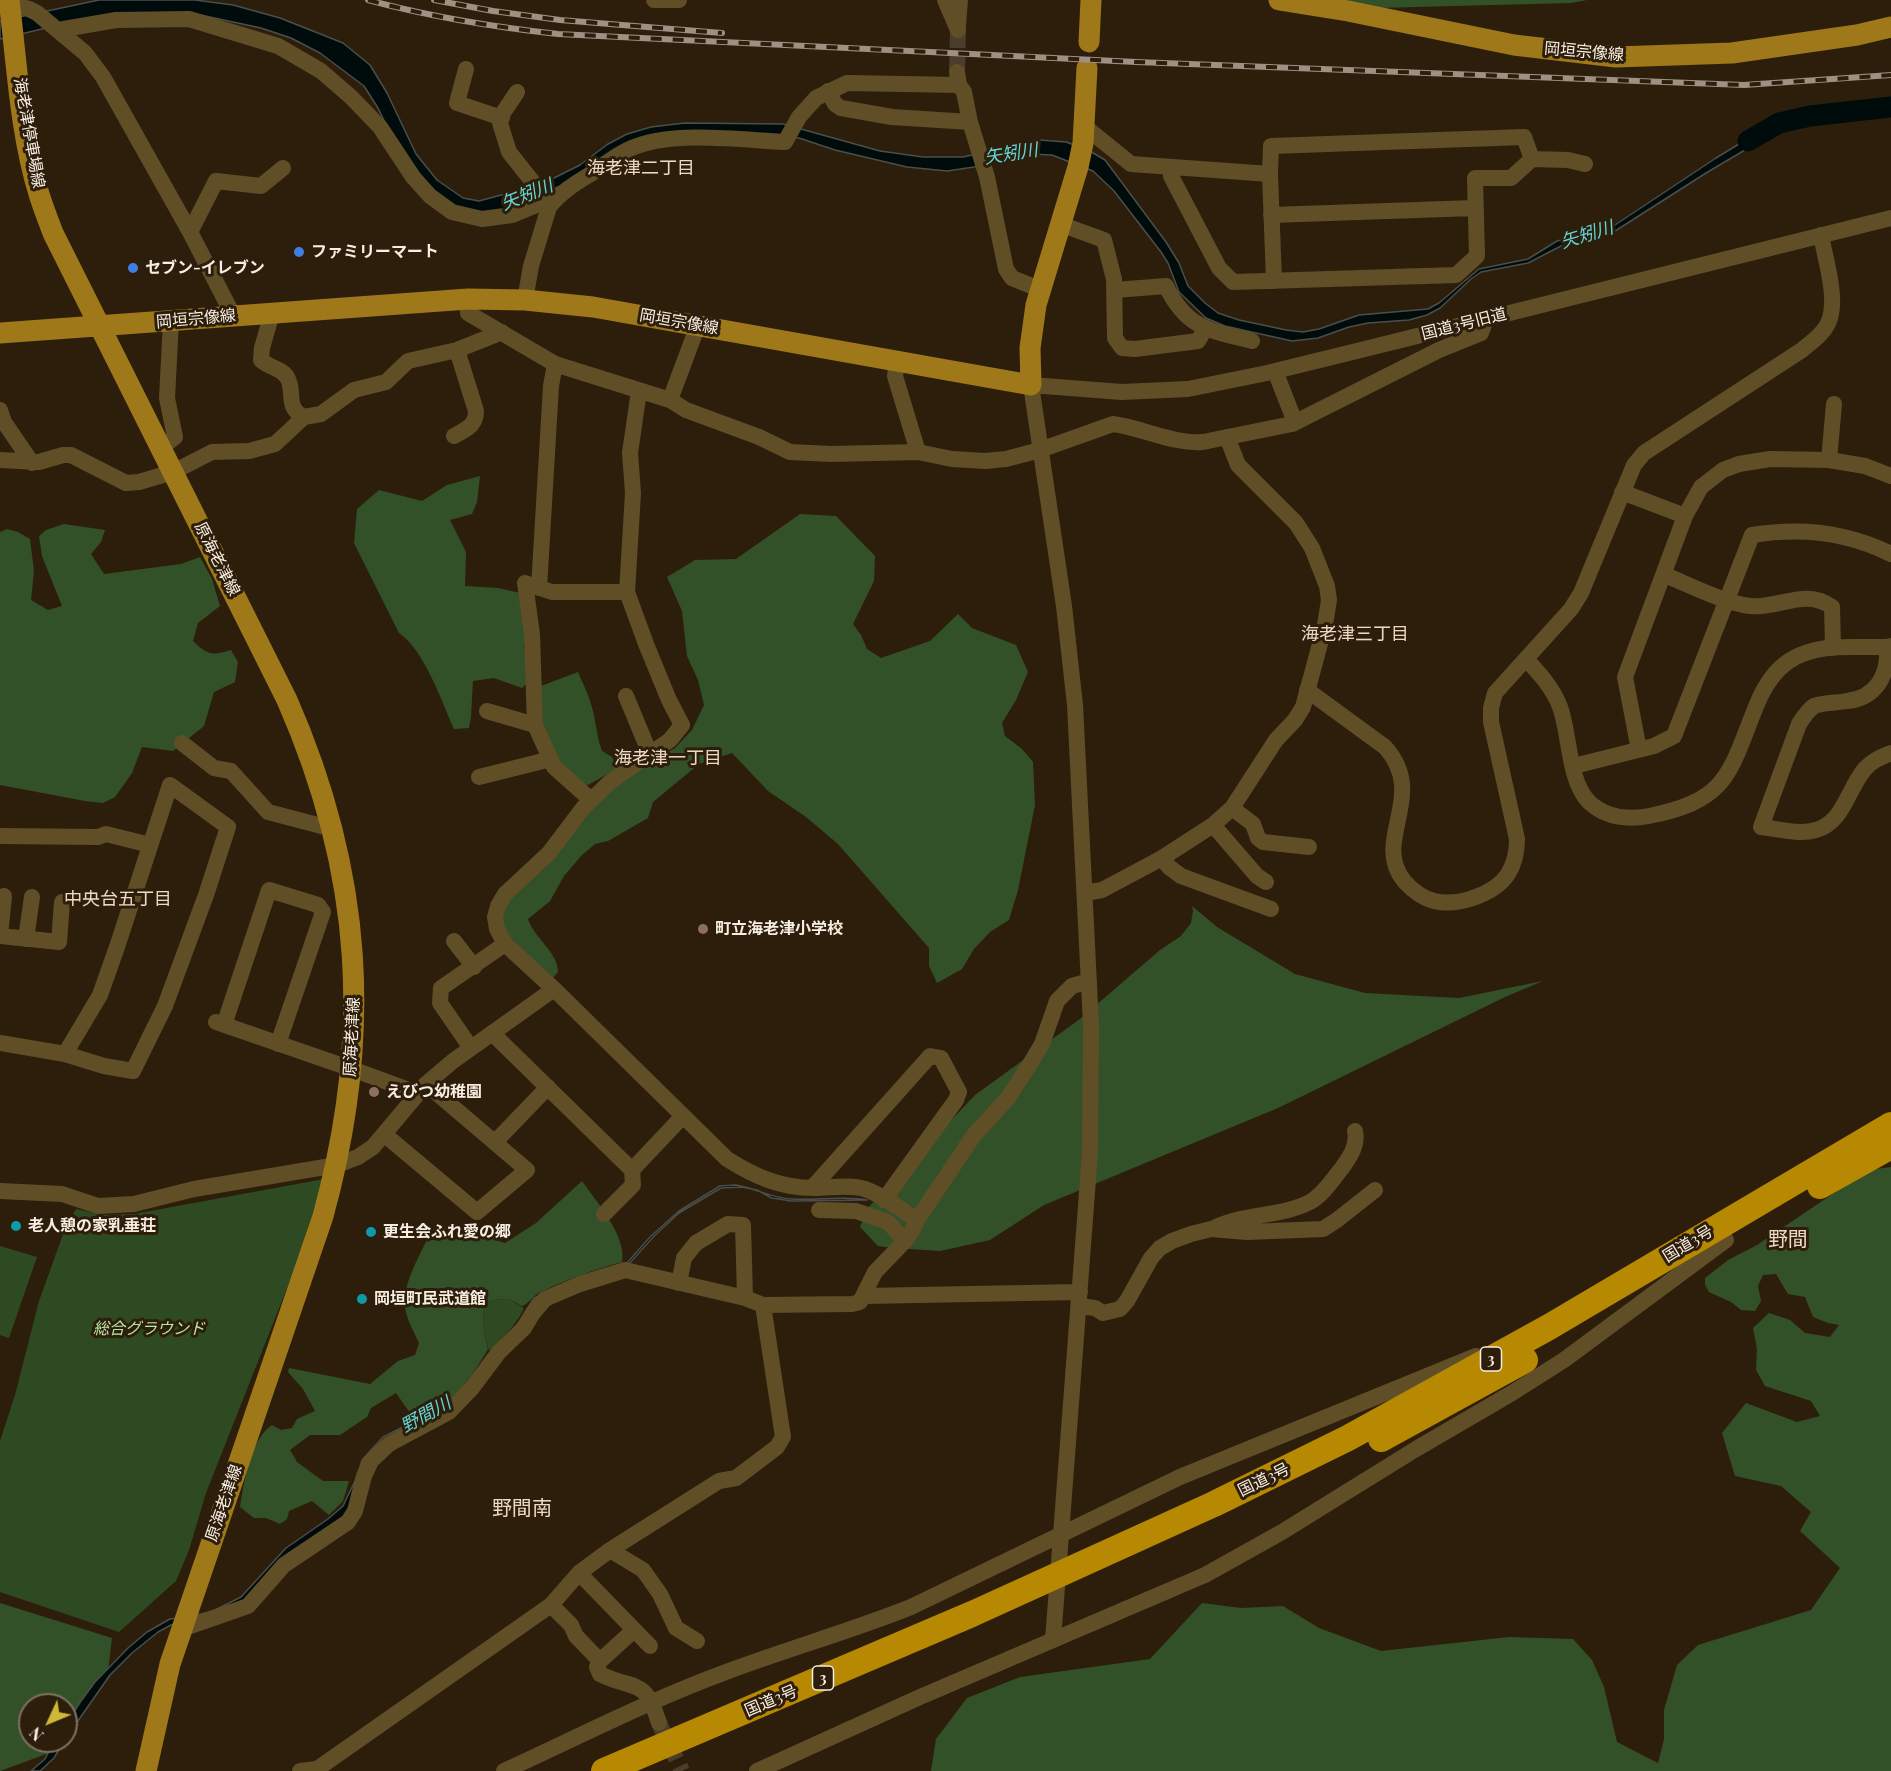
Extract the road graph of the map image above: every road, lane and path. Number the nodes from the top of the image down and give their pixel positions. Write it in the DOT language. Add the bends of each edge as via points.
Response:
graph roads {
  1 [pos="9,0"];
  2 [pos="654,0"];
  3 [pos="679,0"];
  4 [pos="945,0"];
  5 [pos="960,0"];
  6 [pos="1090,0"];
  7 [pos="1279,0"];
  8 [pos="0,1"];
  9 [pos="1374,9"];
  10 [pos="1891,27"];
  11 [pos="58,30"];
  12 [pos="1089,42"];
  13 [pos="1087,68"];
  14 [pos="466,69"];
  15 [pos="828,91"];
  16 [pos="517,92"];
  17 [pos="502,118"];
  18 [pos="970,122"];
  19 [pos="1084,135"];
  20 [pos="1532,159"];
  21 [pos="1586,165"];
  22 [pos="283,168"];
  23 [pos="1170,168"];
  24 [pos="1270,174"];
  25 [pos="545,205"];
  26 [pos="1475,208"];
  27 [pos="1271,216"];
  28 [pos="1891,218"];
  29 [pos="1060,224"];
  30 [pos="190,232"];
  31 [pos="1821,235"];
  32 [pos="1274,281"];
  33 [pos="1039,289"];
  34 [pos="1115,290"];
  35 [pos="468,299"];
  36 [pos="525,300"];
  37 [pos="272,313"];
  38 [pos="233,315"];
  39 [pos="1486,319"];
  40 [pos="171,321"];
  41 [pos="698,325"];
  42 [pos="99,327"];
  43 [pos="1205,329"];
  44 [pos="502,332"];
  45 [pos="0,333"];
  46 [pos="1251,341"];
  47 [pos="457,350"];
  48 [pos="897,361"];
  49 [pos="555,364"];
  50 [pos="1275,371"];
  51 [pos="1031,386"];
  52 [pos="639,391"];
  53 [pos="670,400"];
  54 [pos="1834,404"];
  55 [pos="0,410"];
  56 [pos="304,417"];
  57 [pos="1295,422"];
  58 [pos="454,436"];
  59 [pos="1227,437"];
  60 [pos="161,448"];
  61 [pos="1040,450"];
  62 [pos="918,452"];
  63 [pos="0,460"];
  64 [pos="1829,460"];
  65 [pos="32,463"];
  66 [pos="173,472"];
  67 [pos="1891,476"];
  68 [pos="1622,492"];
  69 [pos="1685,516"];
  70 [pos="1891,554"];
  71 [pos="1665,575"];
  72 [pos="539,588"];
  73 [pos="627,592"];
  74 [pos="1728,600"];
  75 [pos="1889,647"];
  76 [pos="1833,648"];
  77 [pos="1526,659"];
  78 [pos="1307,690"];
  79 [pos="626,696"];
  80 [pos="487,711"];
  81 [pos="535,725"];
  82 [pos="182,743"];
  83 [pos="1638,750"];
  84 [pos="1891,753"];
  85 [pos="650,754"];
  86 [pos="551,759"];
  87 [pos="1574,766"];
  88 [pos="479,777"];
  89 [pos="591,800"];
  90 [pos="1232,808"];
  91 [pos="1213,825"];
  92 [pos="333,830"];
  93 [pos="0,836"];
  94 [pos="150,845"];
  95 [pos="1309,847"];
  96 [pos="1162,858"];
  97 [pos="1266,882"];
  98 [pos="1085,892"];
  99 [pos="4,896"];
  100 [pos="32,897"];
  101 [pos="62,902"];
  102 [pos="1271,909"];
  103 [pos="0,936"];
  104 [pos="26,939"];
  105 [pos="454,941"];
  106 [pos="505,944"];
  107 [pos="474,967"];
  108 [pos="1089,981"];
  109 [pos="554,989"];
  110 [pos="492,1034"];
  111 [pos="0,1043"];
  112 [pos="278,1044"];
  113 [pos="471,1048"];
  114 [pos="65,1054"];
  115 [pos="352,1069"];
  116 [pos="548,1087"];
  117 [pos="422,1088"];
  118 [pos="682,1117"];
  119 [pos="1891,1125"];
  120 [pos="1355,1131"];
  121 [pos="385,1135"];
  122 [pos="495,1142"];
  123 [pos="1891,1146"];
  124 [pos="337,1165"];
  125 [pos="632,1170"];
  126 [pos="812,1188"];
  127 [pos="1375,1190"];
  128 [pos="0,1191"];
  129 [pos="884,1200"];
  130 [pos="819,1210"];
  131 [pos="604,1214"];
  132 [pos="917,1220"];
  133 [pos="1211,1229"];
  134 [pos="905,1240"];
  135 [pos="1726,1240"];
  136 [pos="679,1283"];
  137 [pos="864,1296"];
  138 [pos="745,1298"];
  139 [pos="1079,1299"];
  140 [pos="763,1305"];
  141 [pos="1549,1327"];
  142 [pos="1062,1532"];
  143 [pos="610,1550"];
  144 [pos="579,1573"];
  145 [pos="1077,1575"];
  146 [pos="1039,1593"];
  147 [pos="550,1605"];
  148 [pos="182,1629"];
  149 [pos="634,1630"];
  150 [pos="1053,1640"];
  151 [pos="697,1641"];
  152 [pos="650,1646"];
  153 [pos="600,1661"];
  154 [pos="652,1702"];
  155 [pos="659,1723"];
  156 [pos="146,1771"];
  157 [pos="300,1771"];
  158 [pos="504,1771"];
  159 [pos="604,1771"];
  160 [pos="642,1771"];
  161 [pos="757,1771"];
  1 -- 42 [label="main road, 海老津停車場線" via="24,124 38,192 53,233"];
  2 -- 3 [label="street"];
  4 -- 5 [label="street" via="958,30"];
  6 -- 12 [label="main road"];
  7 -- 9 [label="main road, 岡垣宗像線"];
  8 -- 11 [label="street" via="37,13"];
  9 -- 10 [label="main road, 岡垣宗像線" via="1514,45 1616,57 1732,53"];
  11 -- 25 [label="street" via="116,20 189,19 278,46 321,71 351,97 380,127 413,177 452,212 482,219"];
  11 -- 30 [label="street" via="85,53 103,77"];
  13 -- 19 [label="main road"];
  14 -- 17 [label="street" via="457,103"];
  15 -- 18 [label="street" via="841,108 892,117"];
  15 -- 18 [label="street" via="848,83 958,79"];
  15 -- 25 [label="street" via="799,117 785,142 707,138 637,146"];
  16 -- 17 [label="street"];
  17 -- 25 [label="street" via="509,152"];
  18 -- 33 [label="street" via="987,177 1006,269 1012,278"];
  19 -- 23 [label="street" via="1131,164"];
  19 -- 29 [label="main road"];
  20 -- 21 [label="street"];
  20 -- 24 [label="street" via="1524,138 1271,146"];
  20 -- 26 [label="street" via="1511,178 1475,178"];
  22 -- 30 [label="street" via="261,186 216,181"];
  23 -- 24 [label="street"];
  23 -- 32 [label="street" via="1219,268 1233,282"];
  24 -- 27 [label="street"];
  25 -- 36 [label="street"];
  26 -- 27 [label="street"];
  26 -- 32 [label="street" via="1477,256 1456,275"];
  27 -- 32 [label="street"];
  28 -- 31 [label="street, 国道3号旧道"];
  29 -- 33 [label="main road"];
  29 -- 34 [label="street" via="1104,240"];
  30 -- 38 [label="street"];
  31 -- 39 [label="street, 国道3号旧道"];
  31 -- 68 [label="street" via="1832,294 1830,319 1820,335 1743,390 1655,445 1634,465"];
  33 -- 51 [label="main road" via="1030,348"];
  34 -- 43 [label="street" via="1166,286 1173,300"];
  34 -- 43 [label="street" via="1115,338 1122,348 1198,341"];
  35 -- 36 [label="main road, 岡垣宗像線"];
  35 -- 37 [label="main road, 岡垣宗像線"];
  35 -- 44 [label="street" via="468,313"];
  36 -- 41 [label="main road, 岡垣宗像線"];
  37 -- 38 [label="main road, 岡垣宗像線"];
  37 -- 56 [label="street" via="261,360 288,377 294,408"];
  38 -- 40 [label="main road, 岡垣宗像線"];
  39 -- 50 [label="street, 国道3号旧道"];
  39 -- 57 [label="street" via="1481,333"];
  40 -- 42 [label="main road, 岡垣宗像線"];
  40 -- 60 [label="street" via="167,398 175,437"];
  41 -- 48 [label="main road, 岡垣宗像線"];
  41 -- 53 [label="street"];
  42 -- 45 [label="main road, 岡垣宗像線"];
  42 -- 60 [label="main road, 原海老津線"];
  43 -- 46 [label="street"];
  44 -- 47 [label="street"];
  44 -- 49 [label="street"];
  47 -- 56 [label="street" via="408,361 386,381 354,390 321,414"];
  47 -- 58 [label="street" via="476,420"];
  48 -- 51 [label="main road, 岡垣宗像線"];
  48 -- 62 [label="street" via="895,376"];
  49 -- 52 [label="street"];
  49 -- 72 [label="street"];
  50 -- 51 [label="street, 国道3号旧道" via="1155,392"];
  50 -- 57 [label="street"];
  51 -- 61 [label="street"];
  52 -- 53 [label="street"];
  52 -- 73 [label="street" via="630,453 633,493"];
  53 -- 62 [label="street" via="790,452"];
  54 -- 64 [label="street"];
  55 -- 65 [label="street"];
  56 -- 66 [label="street" via="275,444 249,452 212,452"];
  57 -- 59 [label="street"];
  59 -- 61 [label="street" via="1188,443 1113,424"];
  59 -- 78 [label="street" via="1238,465 1296,523 1312,548 1327,586 1325,625"];
  60 -- 66 [label="main road, 原海老津線"];
  61 -- 62 [label="street" via="985,461"];
  61 -- 98 [label="street" via="1075,705"];
  63 -- 65 [label="street"];
  64 -- 67 [label="street" via="1865,466"];
  64 -- 69 [label="street" via="1770,459 1731,467 1701,487"];
  65 -- 66 [label="street" via="71,455 126,483"];
  66 -- 92 [label="main road, 原海老津線" via="287,700 315,769"];
  68 -- 69 [label="street"];
  68 -- 77 [label="street" via="1581,593"];
  69 -- 71 [label="street"];
  70 -- 74 [label="street" via="1848,537 1809,531 1752,535"];
  71 -- 74 [label="street"];
  71 -- 83 [label="street" via="1625,677"];
  72 -- 73 [label="street" via="552,592"];
  72 -- 81 [label="street" via="525,583 532,634"];
  73 -- 85 [label="street" via="682,726"];
  74 -- 76 [label="street" via="1747,606 1806,598 1823,601 1832,607"];
  74 -- 83 [label="street" via="1674,736"];
  75 -- 76 [label="street"];
  75 -- 84 [label="street" via="1886,671 1870,693 1813,707 1805,714 1761,827 1803,832 1828,825 1865,768"];
  76 -- 87 [label="street" via="1808,651 1772,676 1728,774 1701,800 1640,818 1610,815 1588,801"];
  77 -- 78 [label="street" via="1495,693 1491,708 1517,839 1516,855 1498,885 1450,903 1434,901 1414,891 1394,861 1403,784 1393,756"];
  77 -- 87 [label="street" via="1561,708"];
  78 -- 90 [label="street" via="1299,714 1276,740"];
  79 -- 85 [label="street"];
  80 -- 81 [label="street"];
  81 -- 86 [label="street"];
  82 -- 92 [label="street" via="214,768 231,771 268,812"];
  83 -- 87 [label="street"];
  85 -- 89 [label="street"];
  86 -- 88 [label="street"];
  86 -- 89 [label="street" via="554,767"];
  89 -- 106 [label="street" via="549,853 505,894 495,917"];
  90 -- 91 [label="street"];
  90 -- 95 [label="street" via="1253,824 1263,842"];
  91 -- 96 [label="street"];
  91 -- 97 [label="street"];
  92 -- 115 [label="main road, 原海老津線" via="352,947"];
  93 -- 94 [label="street" via="106,834"];
  94 -- 114 [label="street" via="100,995"];
  94 -- 114 [label="street" via="170,785 228,827 165,1006 133,1071"];
  96 -- 98 [label="street" via="1102,890"];
  96 -- 102 [label="street" via="1181,876"];
  98 -- 108 [label="street"];
  99 -- 103 [label="street"];
  100 -- 104 [label="street"];
  101 -- 104 [label="street" via="58,942"];
  103 -- 104 [label="street"];
  105 -- 107 [label="street"];
  106 -- 107 [label="street"];
  106 -- 109 [label="street"];
  107 -- 113 [label="street" via="441,988 440,1003"];
  108 -- 132 [label="street" via="1072,986 1057,1000 1042,1044 1030,1064 1008,1098 974,1136"];
  108 -- 139 [label="street" via="1090,1153"];
  109 -- 110 [label="street"];
  109 -- 118 [label="street"];
  110 -- 113 [label="street"];
  110 -- 116 [label="street"];
  111 -- 114 [label="street"];
  112 -- 112 [label="street" via="220,1024 269,890 318,905 323,912"];
  112 -- 115 [label="street"];
  113 -- 117 [label="street"];
  115 -- 117 [label="street"];
  115 -- 124 [label="main road, 原海老津線"];
  116 -- 122 [label="street"];
  116 -- 125 [label="street"];
  117 -- 121 [label="street"];
  117 -- 122 [label="street"];
  118 -- 125 [label="street"];
  118 -- 126 [label="street" via="748,1173 774,1183"];
  119 -- 141 [label="highway, 国道3号 / 3"];
  120 -- 133 [label="street" via="1351,1157 1311,1201"];
  121 -- 122 [label="street" via="477,1212 527,1170"];
  121 -- 124 [label="street" via="358,1157"];
  123 -- 135 [label="highway, 国道3号 / 3"];
  124 -- 128 [label="street" via="194,1189 134,1204 98,1206 62,1194"];
  124 -- 148 [label="main road, 原海老津線"];
  125 -- 131 [label="street" via="633,1185"];
  126 -- 129 [label="street" via="865,1189"];
  126 -- 129 [label="street" via="930,1056 941,1058 959,1092 956,1100"];
  127 -- 133 [label="street" via="1323,1228 1247,1232"];
  129 -- 132 [label="street"];
  130 -- 134 [label="street" via="856,1211 877,1218 888,1222"];
  132 -- 134 [label="street"];
  133 -- 139 [label="street" via="1160,1248 1120,1309 1104,1312"];
  134 -- 137 [label="street" via="875,1272"];
  135 -- 145 [label="highway, 国道3号 / 3" via="1419,1419 1228,1516"];
  135 -- 150 [label="street" via="1564,1360 1282,1532 1204,1575"];
  136 -- 138 [label="street"];
  136 -- 138 [label="street" via="684,1258 696,1243 728,1224 743,1225"];
  136 -- 148 [label="street" via="625,1269 545,1299 449,1412 389,1444 371,1461 348,1522 284,1564 248,1606"];
  137 -- 139 [label="street"];
  137 -- 140 [label="street" via="852,1304"];
  138 -- 140 [label="street"];
  139 -- 142 [label="street"];
  140 -- 143 [label="street" via="781,1443 735,1478 719,1481"];
  141 -- 142 [label="street" via="1180,1477"];
  141 -- 145 [label="highway, 国道3号 / 3" via="1348,1438"];
  142 -- 150 [label="street"];
  142 -- 154 [label="street" via="911,1607 727,1671"];
  143 -- 144 [label="street"];
  143 -- 151 [label="street" via="643,1570 676,1628"];
  144 -- 147 [label="street"];
  144 -- 149 [label="street"];
  145 -- 146 [label="highway, 国道3号 / 3"];
  146 -- 159 [label="highway, 国道3号 / 3"];
  146 -- 160 [label="highway, 国道3号 / 3"];
  147 -- 153 [label="street"];
  147 -- 157 [label="street" via="317,1769"];
  148 -- 156 [label="main road, 原海老津線" via="161,1696"];
  149 -- 152 [label="street"];
  149 -- 153 [label="street"];
  150 -- 161 [label="street"];
  153 -- 154 [label="street" via="600,1674 644,1689"];
  154 -- 155 [label="street"];
  154 -- 158 [label="street"];
}
